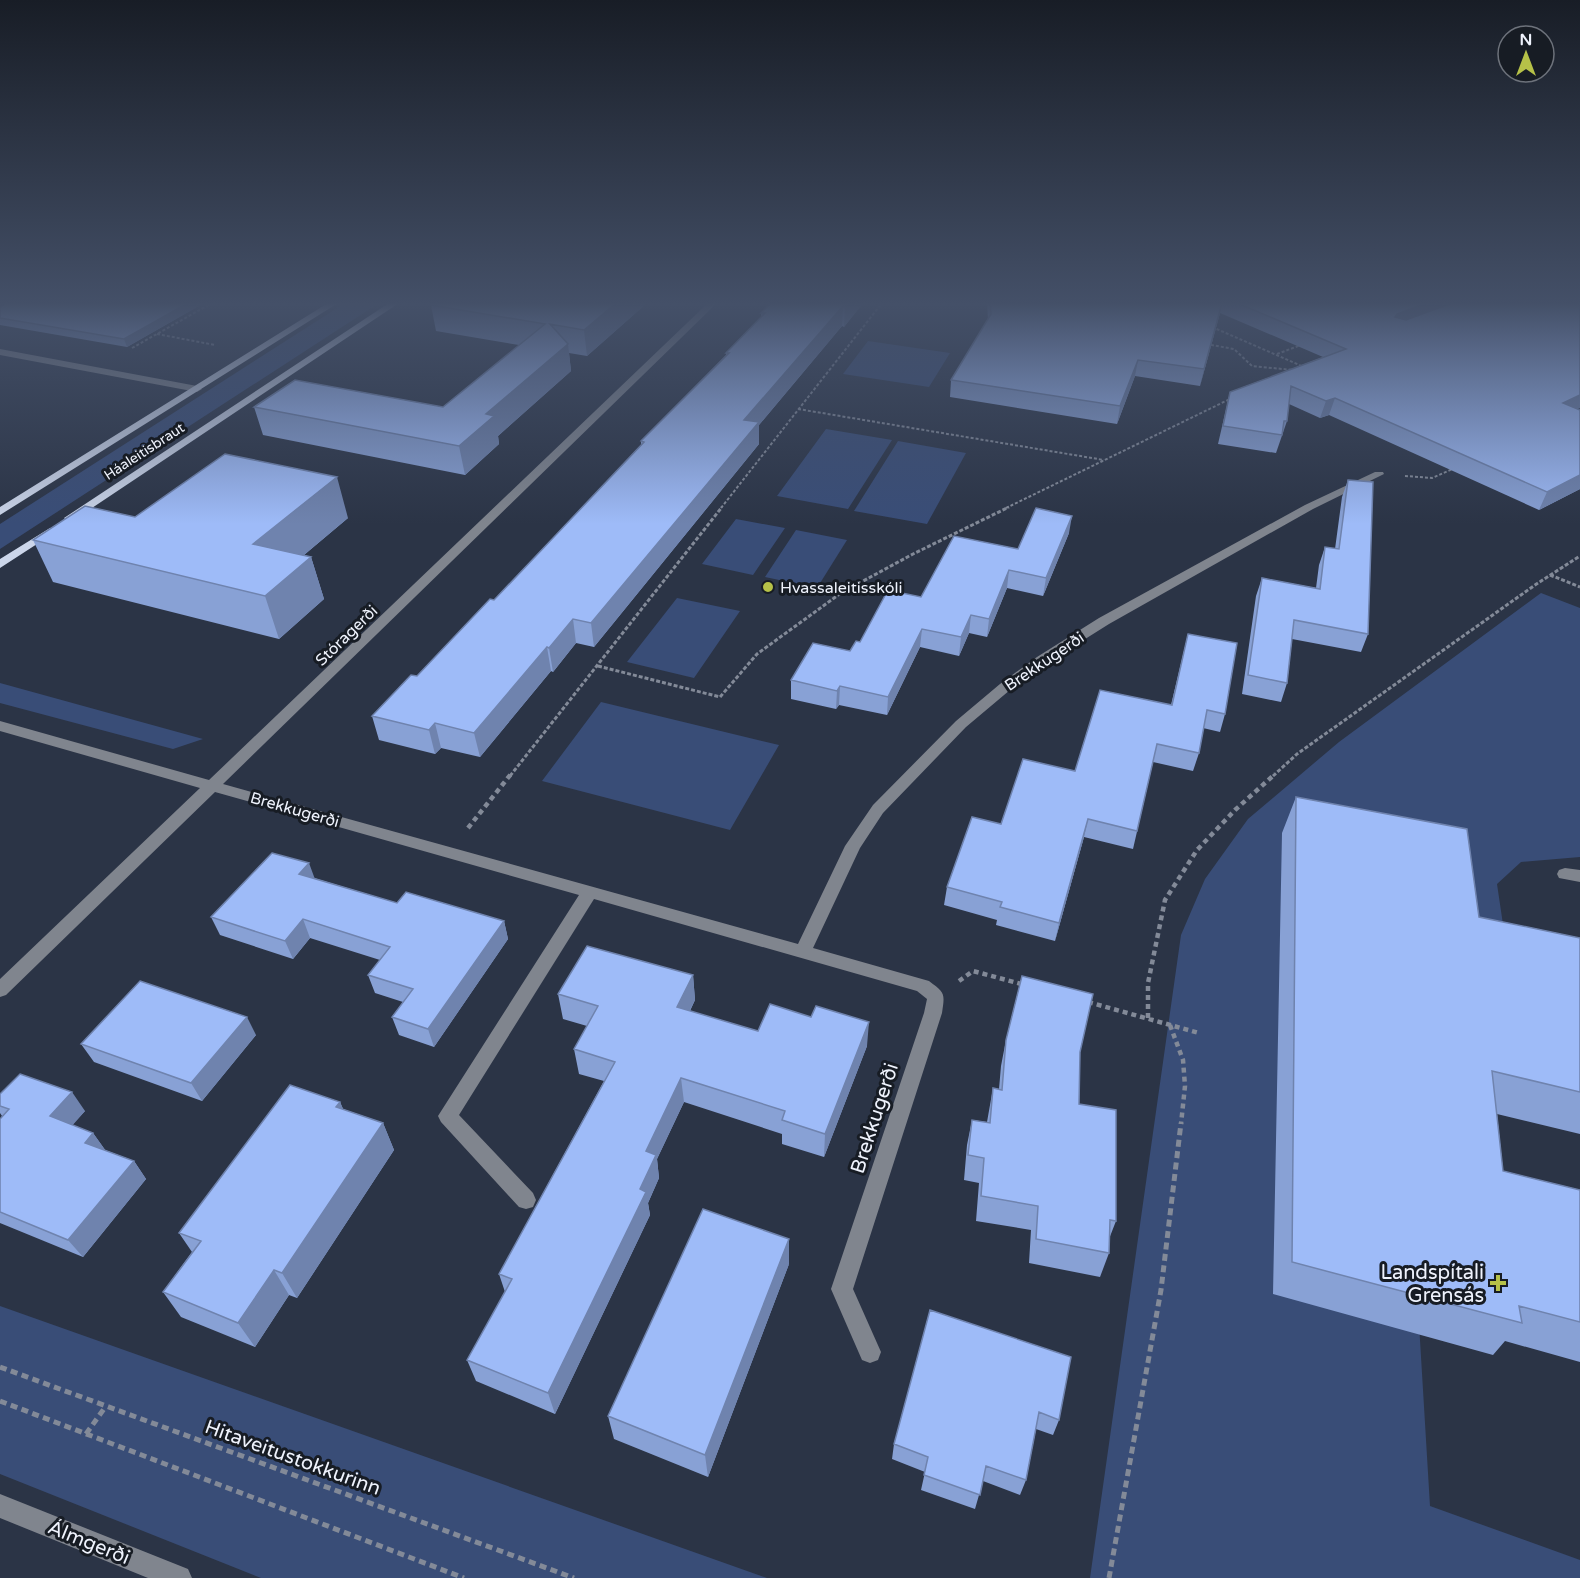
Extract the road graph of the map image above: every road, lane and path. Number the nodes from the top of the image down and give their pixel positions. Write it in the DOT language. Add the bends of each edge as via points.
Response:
graph roads {
  1 [pos="131,377"];
  2 [pos="217,377"];
  3 [pos="284,377"];
  4 [pos="637,377"];
  5 [pos="823,377"];
  6 [pos="197,389"];
  7 [pos="1242,393"];
  8 [pos="797,409"];
  9 [pos="1106,460"];
  10 [pos="1463,464"];
  11 [pos="1379,474"];
  12 [pos="0,512"];
  13 [pos="1580,556"];
  14 [pos="0,564"];
  15 [pos="1550,575"];
  16 [pos="1580,587"];
  17 [pos="598,666"];
  18 [pos="0,726"];
  19 [pos="212,786"];
  20 [pos="448,852"];
  21 [pos="590,892"];
  22 [pos="803,952"];
  23 [pos="1028,986"];
  24 [pos="0,990"];
  25 [pos="936,996"];
  26 [pos="1082,1001"];
  27 [pos="1148,1018"];
  28 [pos="1170,1025"];
  29 [pos="1199,1033"];
  30 [pos="526,1200"];
  31 [pos="870,1353"];
  32 [pos="0,1367"];
  33 [pos="0,1401"];
  34 [pos="106,1406"];
  35 [pos="86,1434"];
  36 [pos="0,1506"];
  37 [pos="179,1578"];
  38 [pos="464,1578"];
  39 [pos="574,1578"];
  40 [pos="1109,1578"];
  1 -- 6 [label="street"];
  2 -- 6 [label="main road, Háaleitisbraut"];
  3 -- 14 [label="main road, Háaleitisbraut"];
  4 -- 19 [label="street, Stóragerði"];
  5 -- 8 [label="path"];
  6 -- 12 [label="main road, Háaleitisbraut"];
  7 -- 9 [label="path"];
  8 -- 9 [label="path"];
  8 -- 17 [label="path"];
  9 -- 17 [label="path" via="842,593 758,654 720,697"];
  10 -- 11 [label="path" via="1432,478"];
  11 -- 22 [label="street, Brekkugerði" via="1309,507 1104,621 1005,687 961,724 878,809 853,846"];
  13 -- 15 [label="path"];
  15 -- 16 [label="path"];
  15 -- 27 [label="path" via="1297,754 1197,850 1165,900 1148,983"];
  17 -- 20 [label="path"];
  18 -- 19 [label="street, Brekkugerði"];
  19 -- 20 [label="street, Brekkugerði"];
  19 -- 24 [label="street, Stóragerði"];
  20 -- 21 [label="street, Brekkugerði"];
  21 -- 22 [label="street, Brekkugerði"];
  21 -- 30 [label="street" via="448,1116"];
  22 -- 25 [label="street, Brekkugerði" via="922,986"];
  23 -- 25 [label="path" via="973,971"];
  25 -- 31 [label="street, Brekkugerði" via="842,1289"];
  26 -- 27 [label="path"];
  27 -- 28 [label="path"];
  28 -- 29 [label="path"];
  28 -- 40 [label="path" via="1183,1060 1185,1086 1161,1290"];
  32 -- 34 [label="path, Hitaveitustokkurinn"];
  33 -- 35 [label="path"];
  34 -- 35 [label="path"];
  34 -- 39 [label="path, Hitaveitustokkurinn"];
  35 -- 38 [label="path"];
  36 -- 37 [label="street, Álmgerði"];
}
